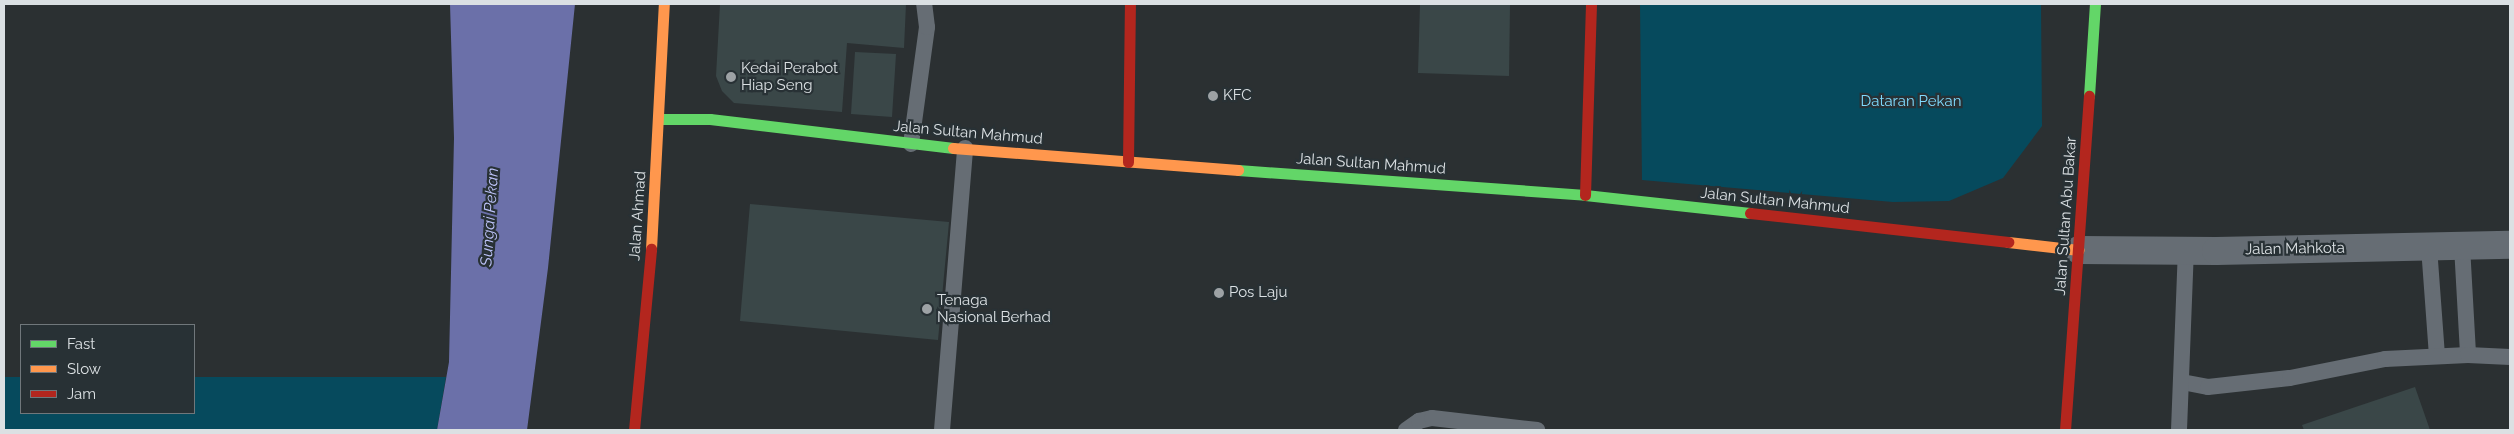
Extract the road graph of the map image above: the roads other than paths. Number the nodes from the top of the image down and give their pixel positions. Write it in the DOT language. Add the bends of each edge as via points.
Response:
graph roads {
  1 [pos="664,4"];
  2 [pos="924,4"];
  3 [pos="1130,4"];
  4 [pos="1591,4"];
  5 [pos="2094,4"];
  6 [pos="660,119"];
  7 [pos="912,144"];
  8 [pos="965,148"];
  9 [pos="1128,162"];
  10 [pos="1585,195"];
  11 [pos="2510,245"];
  12 [pos="2462,246"];
  13 [pos="2430,247"];
  14 [pos="2079,250"];
  15 [pos="2186,250"];
  16 [pos="2468,355"];
  17 [pos="2437,356"];
  18 [pos="2510,357"];
  19 [pos="2182,382"];
  20 [pos="634,430"];
  21 [pos="942,430"];
  22 [pos="1406,430"];
  23 [pos="1537,430"];
  24 [pos="2065,430"];
  25 [pos="2178,430"];
  1 -- 6 [label="main road, Jalan Ahmad"];
  2 -- 7 [label="lane" via="927,27"];
  3 -- 9 [label="main road"];
  4 -- 10 [label="main road"];
  5 -- 14 [label="main road, Jalan Sultan Abu Bakar"];
  6 -- 7 [label="main road, Jalan Sultan Mahmud" via="710,119"];
  6 -- 20 [label="main road, Jalan Ahmad" via="643,355"];
  7 -- 8 [label="main road, Jalan Sultan Mahmud"];
  8 -- 9 [label="main road, Jalan Sultan Mahmud"];
  8 -- 21 [label="lane"];
  9 -- 10 [label="main road, Jalan Sultan Mahmud"];
  10 -- 14 [label="main road, Jalan Sultan Mahmud"];
  11 -- 12 [label="street, Jalan Mahkota"];
  12 -- 13 [label="street, Jalan Mahkota"];
  12 -- 16 [label="lane"];
  13 -- 15 [label="street, Jalan Mahkota"];
  13 -- 17 [label="lane"];
  14 -- 15 [label="street, Jalan Mahkota"];
  14 -- 24 [label="main road, Jalan Sultan Abu Bakar"];
  15 -- 19 [label="lane"];
  16 -- 17 [label="lane"];
  16 -- 18 [label="lane"];
  17 -- 19 [label="lane" via="2385,359 2290,378 2208,387"];
  19 -- 25 [label="lane"];
  22 -- 23 [label="lane" via="1432,418"];
}
